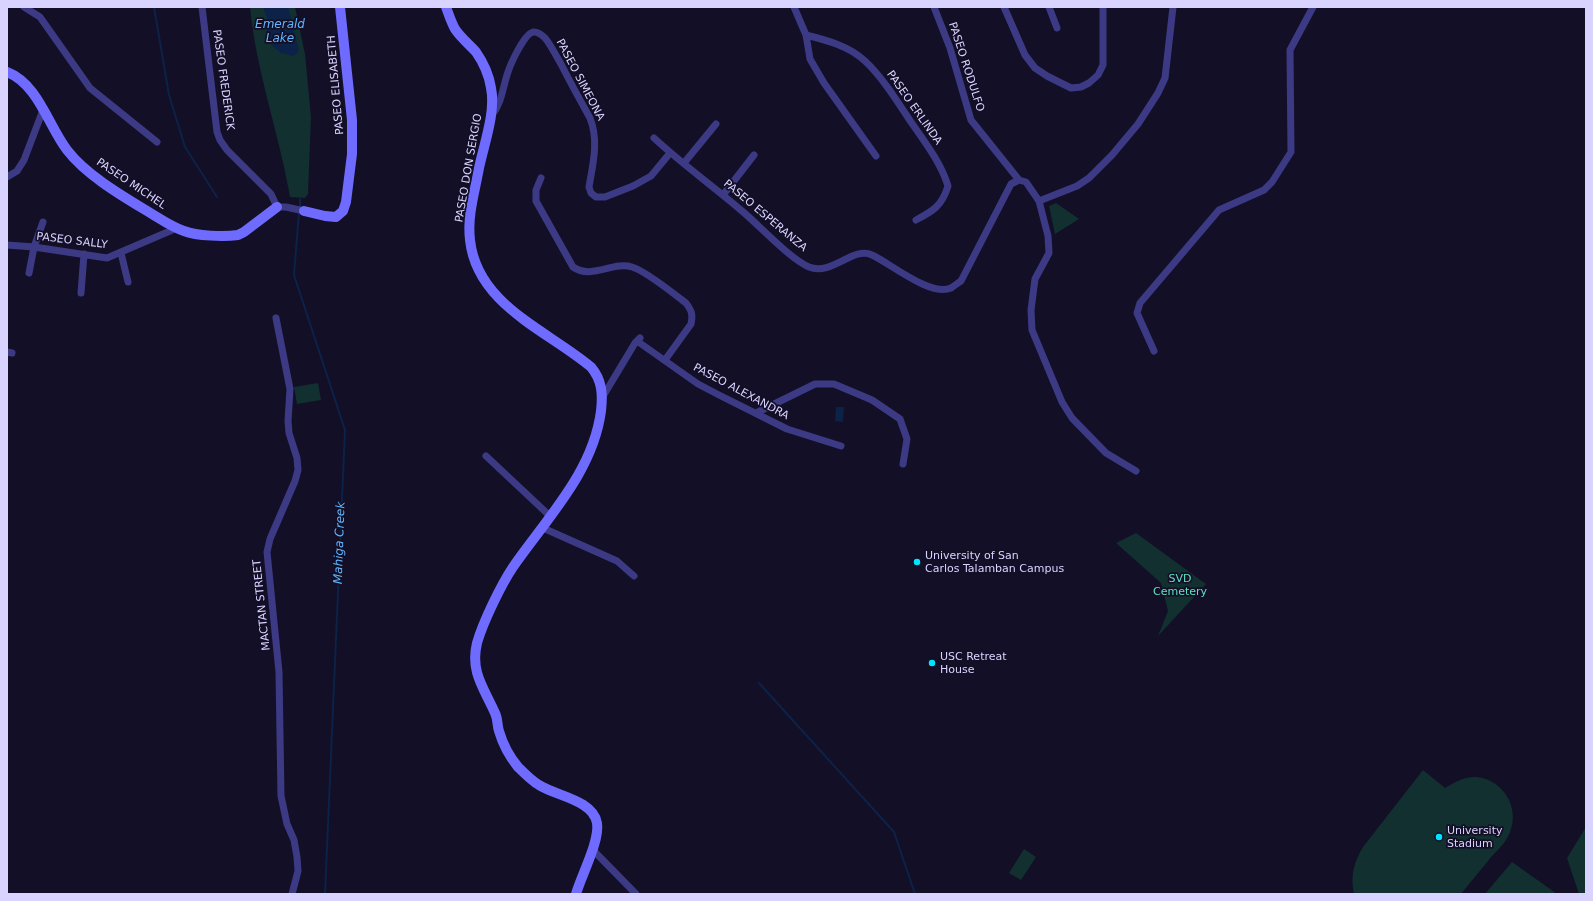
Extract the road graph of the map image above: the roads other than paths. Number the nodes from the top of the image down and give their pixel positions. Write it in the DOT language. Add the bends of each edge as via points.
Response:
graph roads {
  1 [pos="24,7"];
  2 [pos="202,7"];
  3 [pos="340,7"];
  4 [pos="446,7"];
  5 [pos="794,7"];
  6 [pos="934,7"];
  7 [pos="1004,7"];
  8 [pos="1049,7"];
  9 [pos="1102,7"];
  10 [pos="1173,7"];
  11 [pos="1313,7"];
  12 [pos="1057,28"];
  13 [pos="806,35"];
  14 [pos="7,72"];
  15 [pos="43,110"];
  16 [pos="490,116"];
  17 [pos="716,124"];
  18 [pos="654,138"];
  19 [pos="157,142"];
  20 [pos="670,153"];
  21 [pos="754,155"];
  22 [pos="876,156"];
  23 [pos="684,162"];
  24 [pos="7,177"];
  25 [pos="541,178"];
  26 [pos="1019,180"];
  27 [pos="723,195"];
  28 [pos="1039,201"];
  29 [pos="277,207"];
  30 [pos="299,210"];
  31 [pos="916,220"];
  32 [pos="43,222"];
  33 [pos="177,228"];
  34 [pos="7,245"];
  35 [pos="34,247"];
  36 [pos="121,253"];
  37 [pos="84,254"];
  38 [pos="28,273"];
  39 [pos="128,282"];
  40 [pos="81,294"];
  41 [pos="276,318"];
  42 [pos="1154,351"];
  43 [pos="665,360"];
  44 [pos="602,399"];
  45 [pos="756,413"];
  46 [pos="841,446"];
  47 [pos="486,456"];
  48 [pos="903,464"];
  49 [pos="1136,471"];
  50 [pos="551,516"];
  51 [pos="543,528"];
  52 [pos="634,576"];
  53 [pos="592,849"];
  54 [pos="292,894"];
  55 [pos="576,894"];
  56 [pos="636,894"];
  1 -- 19 [label="street" via="40,17 90,88"];
  2 -- 29 [label="street, PASEO FREDERICK" via="220,140 271,194"];
  3 -- 30 [label="street, PASEO ELISABETH" via="352,120 352,154 346,202 343,211 336,217"];
  4 -- 16 [label="street, PASEO DON SERGIO" via="455,29 484,65 491,89"];
  5 -- 13 [label="street"];
  6 -- 26 [label="street, PASEO RODULFO" via="950,48 971,120"];
  7 -- 9 [label="street" via="1024,55 1035,68 1071,88 1089,83 1098,75 1103,65"];
  8 -- 12 [label="street"];
  10 -- 28 [label="street" via="1166,78 1138,124 1088,178 1077,186"];
  11 -- 42 [label="street" via="1290,50 1291,152 1264,190 1219,210 1140,303 1137,313"];
  13 -- 22 [label="street" via="810,59 824,84"];
  13 -- 31 [label="street, PASEO ERLINDA" via="845,48 864,60 891,91 941,169 948,186 943,198 936,208"];
  14 -- 15 [label="street, PASEO MICHEL" via="26,83"];
  15 -- 24 [label="street" via="24,160 17,171"];
  15 -- 33 [label="street, PASEO MICHEL" via="76,161 122,196"];
  16 -- 20 [label="street, PASEO SIMEONA" via="498,104 504,81 519,49 525,38 534,32 545,38 594,129 596,144 589,187 591,193 596,197 605,197 633,186 651,176"];
  16 -- 44 [label="street, PASEO DON SERGIO" via="470,217 469,238 477,267 484,280 504,303 591,367 600,381"];
  17 -- 23 [label="street"];
  18 -- 20 [label="street, PASEO ESPERANZA"];
  20 -- 23 [label="street, PASEO ESPERANZA"];
  21 -- 27 [label="street"];
  23 -- 27 [label="street, PASEO ESPERANZA"];
  25 -- 43 [label="street" via="536,190 536,201 573,266 580,272 633,267 686,303 691,310 691,324"];
  26 -- 27 [label="street, PASEO ESPERANZA" via="1011,184 960,281 950,288 938,289 908,278 871,254 859,253 820,269 809,267 793,257"];
  26 -- 28 [label="street, PASEO RODULFO" via="1026,182"];
  28 -- 49 [label="street, PASEO RODULFO" via="1048,236 1049,253 1035,279 1031,310 1032,330 1062,402 1072,418 1106,453"];
  29 -- 30 [label="street, PASEO ELISABETH"];
  29 -- 33 [label="street, PASEO MICHEL" via="238,235 191,234"];
  32 -- 35 [label="street"];
  33 -- 36 [label="street, PASEO SALLY"];
  34 -- 35 [label="street, PASEO SALLY"];
  35 -- 37 [label="street, PASEO SALLY"];
  35 -- 38 [label="street"];
  36 -- 37 [label="street, PASEO SALLY" via="107,258"];
  36 -- 39 [label="street"];
  37 -- 40 [label="street"];
  41 -- 54 [label="street, MACTAN STREET" via="290,389 289,433 298,470 267,552 279,672 281,796 298,857 298,871"];
  43 -- 44 [label="street, PASEO ALEXANDRA" via="639,340"];
  43 -- 45 [label="street, PASEO ALEXANDRA" via="698,384"];
  44 -- 50 [label="street, PASEO DON SERGIO" via="592,448"];
  45 -- 46 [label="street, PASEO ALEXANDRA" via="788,429"];
  45 -- 48 [label="street" via="816,384 834,384 872,400 900,419 907,439"];
  47 -- 50 [label="street"];
  50 -- 51 [label="street, PASEO DON SERGIO"];
  51 -- 52 [label="street" via="617,561"];
  51 -- 53 [label="street, PASEO DON SERGIO" via="507,577 481,631 475,656 476,671 496,715 504,748 518,767 539,785 581,803 594,814 597,834"];
  53 -- 55 [label="street"];
  53 -- 56 [label="street"];
}
